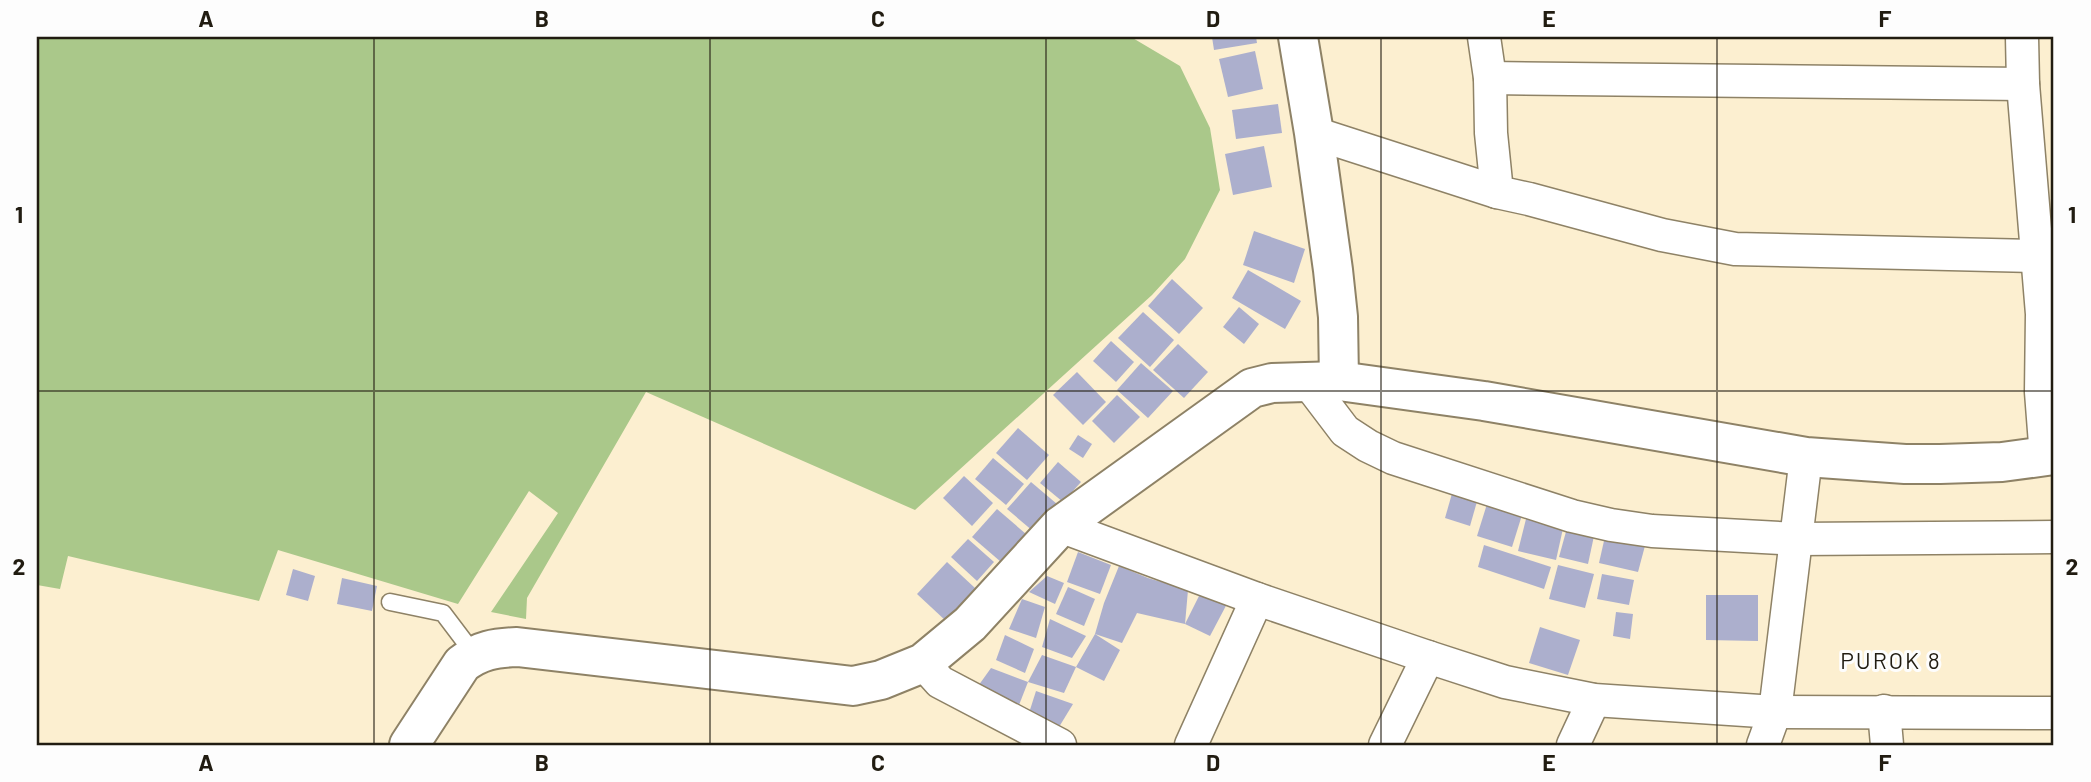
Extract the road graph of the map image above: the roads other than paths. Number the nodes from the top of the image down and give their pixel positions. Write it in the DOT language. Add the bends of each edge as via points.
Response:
graph roads {
  1 [pos="1298,37"];
  2 [pos="1484,37"];
  3 [pos="2022,37"];
  4 [pos="1490,78"];
  5 [pos="2023,84"];
  6 [pos="1314,133"];
  7 [pos="1497,192"];
  8 [pos="2038,256"];
  9 [pos="1323,381"];
  10 [pos="2050,456"];
  11 [pos="1807,457"];
  12 [pos="1060,526"];
  13 [pos="2054,537"];
  14 [pos="1797,539"];
  15 [pos="1258,598"];
  16 [pos="390,603"];
  17 [pos="474,654"];
  18 [pos="1428,657"];
  19 [pos="923,663"];
  20 [pos="1594,701"];
  21 [pos="1884,711"];
  22 [pos="1775,712"];
  23 [pos="2054,713"];
  24 [pos="409,745"];
  25 [pos="1060,745"];
  26 [pos="1191,745"];
  27 [pos="1385,745"];
  28 [pos="1573,745"];
  29 [pos="1763,745"];
  30 [pos="1887,745"];
  1 -- 6 [label="street"];
  2 -- 4 [label="street"];
  3 -- 5 [label="street"];
  4 -- 5 [label="street"];
  4 -- 7 [label="street"];
  5 -- 8 [label="street"];
  6 -- 7 [label="street"];
  6 -- 9 [label="street" via="1338,317"];
  7 -- 8 [label="street" via="1735,249"];
  8 -- 10 [label="street" via="2041,393"];
  9 -- 11 [label="street" via="1484,401"];
  9 -- 12 [label="street" via="1252,387"];
  9 -- 14 [label="street" via="1345,431 1393,458 1611,526"];
  10 -- 11 [label="street" via="1940,464"];
  11 -- 14 [label="street"];
  12 -- 15 [label="street"];
  12 -- 19 [label="street" via="970,624"];
  13 -- 14 [label="street"];
  14 -- 22 [label="street"];
  15 -- 18 [label="street"];
  15 -- 26 [label="street"];
  16 -- 17 [label="lane" via="443,613"];
  17 -- 19 [label="street" via="517,647 853,686"];
  17 -- 24 [label="street" via="450,680"];
  18 -- 20 [label="street" via="1505,682"];
  18 -- 27 [label="street"];
  19 -- 25 [label="street" via="940,682"];
  20 -- 22 [label="street"];
  20 -- 28 [label="street"];
  21 -- 22 [label="street"];
  21 -- 23 [label="street"];
  21 -- 30 [label="street"];
  22 -- 29 [label="street"];
}
